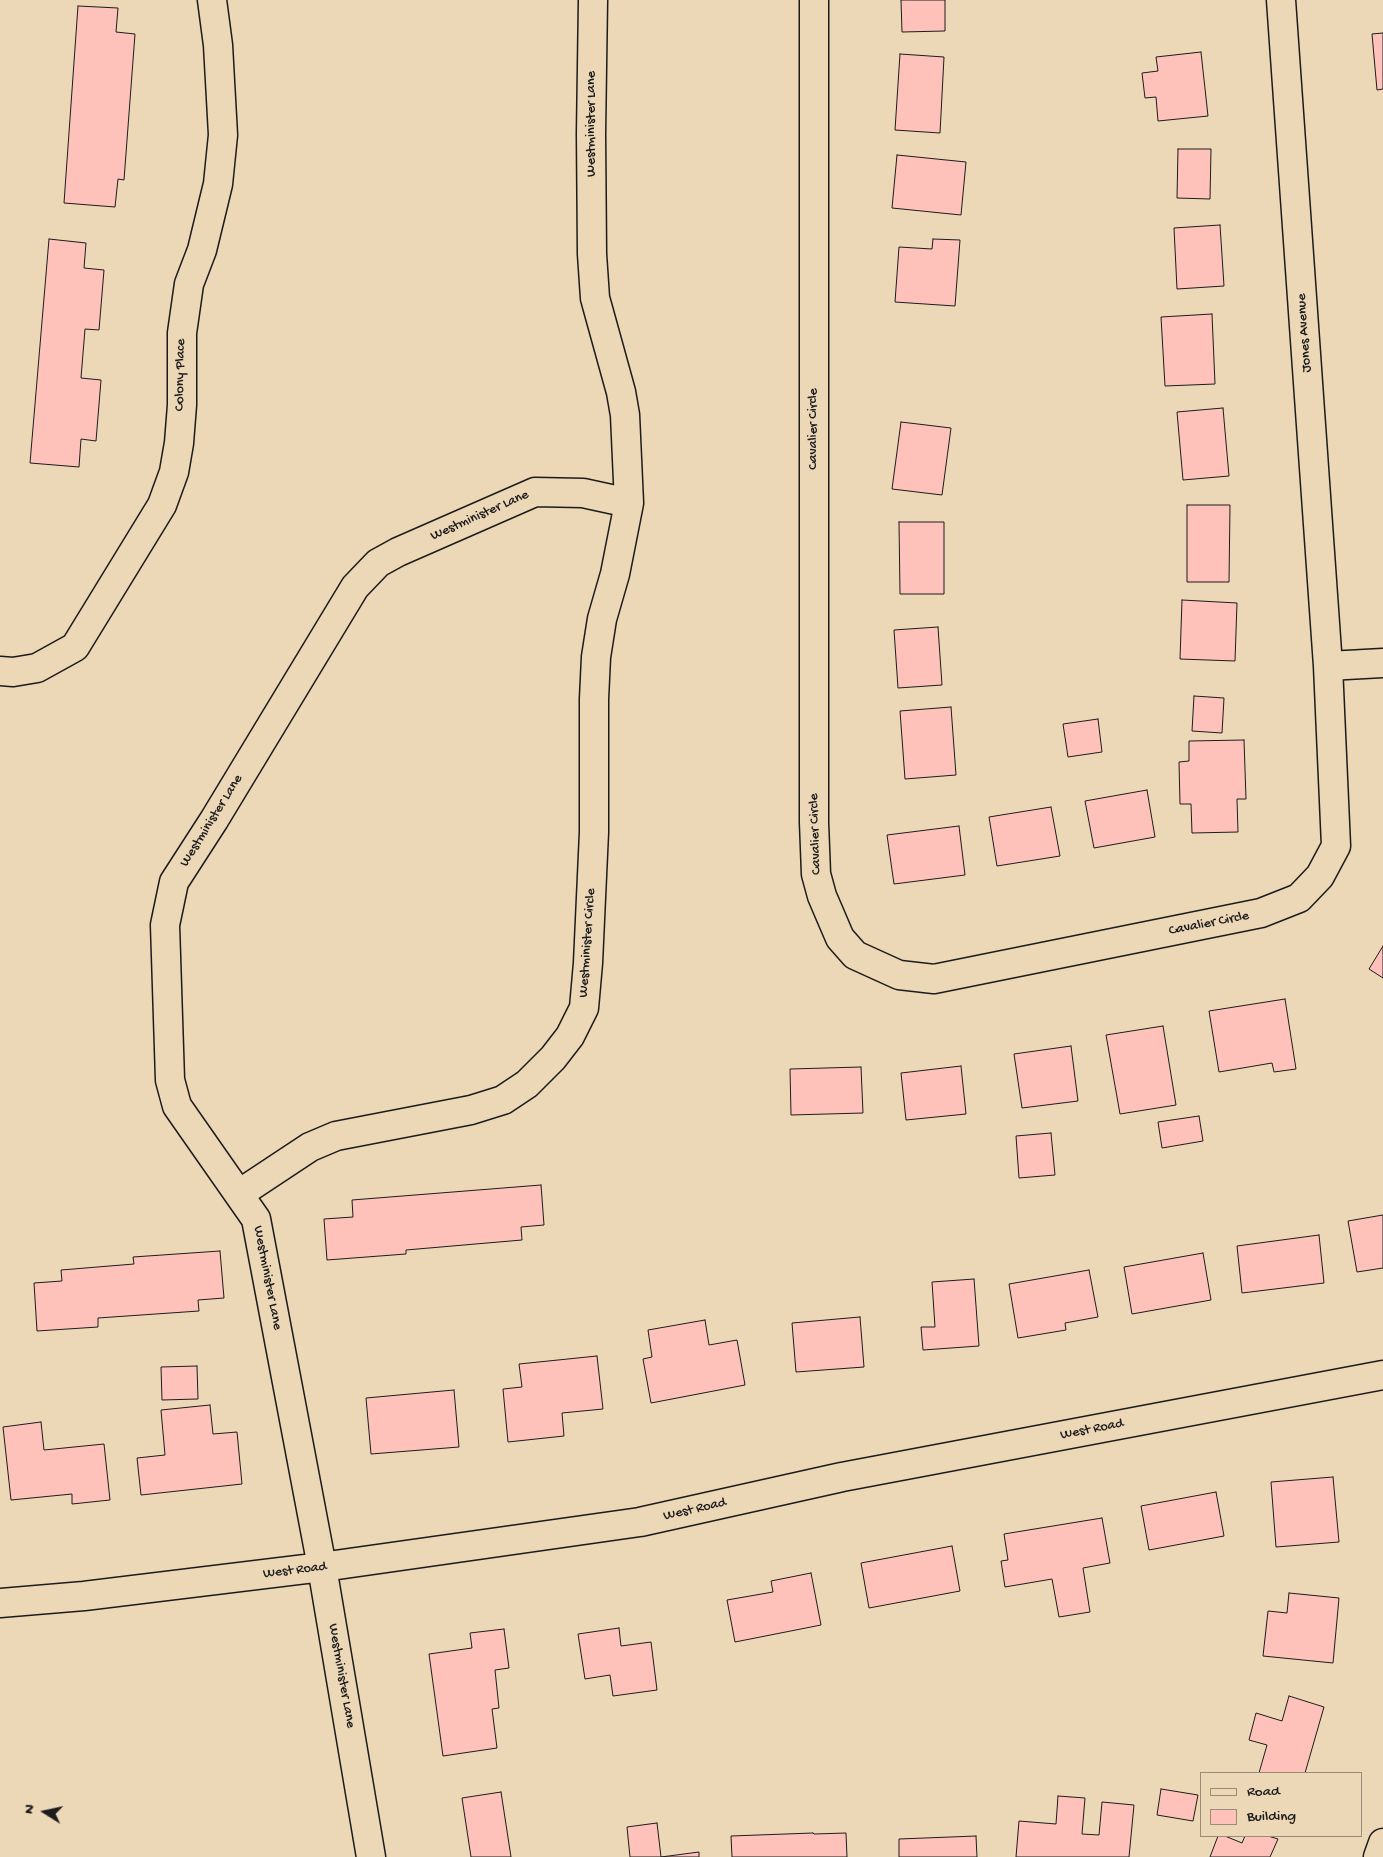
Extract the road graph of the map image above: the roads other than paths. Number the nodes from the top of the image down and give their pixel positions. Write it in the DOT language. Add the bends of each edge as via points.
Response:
graph roads {
  1 [pos="212,0"];
  2 [pos="593,0"];
  3 [pos="814,0"];
  4 [pos="1281,0"];
  5 [pos="630,503"];
  6 [pos="1383,663"];
  7 [pos="1328,666"];
  8 [pos="0,671"];
  9 [pos="239,1194"];
  10 [pos="1383,1375"];
  11 [pos="322,1568"];
  12 [pos="0,1604"];
  13 [pos="1383,1843"];
  14 [pos="371,1857"];
  15 [pos="1378,1857"];
  1 -- 8 [label="street, Colony Place" via="223,135 218,184 202,250 189,284 182,333 182,405 174,472 162,505 75,647 37,668"];
  2 -- 5 [label="street, Westminister Lane" via="591,143 595,298 625,415"];
  3 -- 7 [label="street, Cavalier Circle" via="814,822 816,874 840,938 855,955 899,975 934,979 1262,913 1299,898 1320,876 1336,846"];
  4 -- 7 [label="street, Jones Avenue"];
  5 -- 9 [label="street, Westminister Circle" via="602,618 596,657 594,832 588,963 584,1008 570,1036 527,1084 503,1100 471,1110 336,1136 310,1147"];
  5 -- 9 [label="street, Westminister Lane" via="584,492 535,492 378,563 355,587 174,882 165,925 170,1080 177,1106"];
  6 -- 7 [label="street"];
  9 -- 11 [label="street, Westminister Lane" via="256,1219"];
  10 -- 11 [label="street, West Road" via="842,1477 640,1522"];
  11 -- 12 [label="street, West Road"];
  11 -- 14 [label="street, Westminister Lane"];
  13 -- 15 [label="street"];
}
